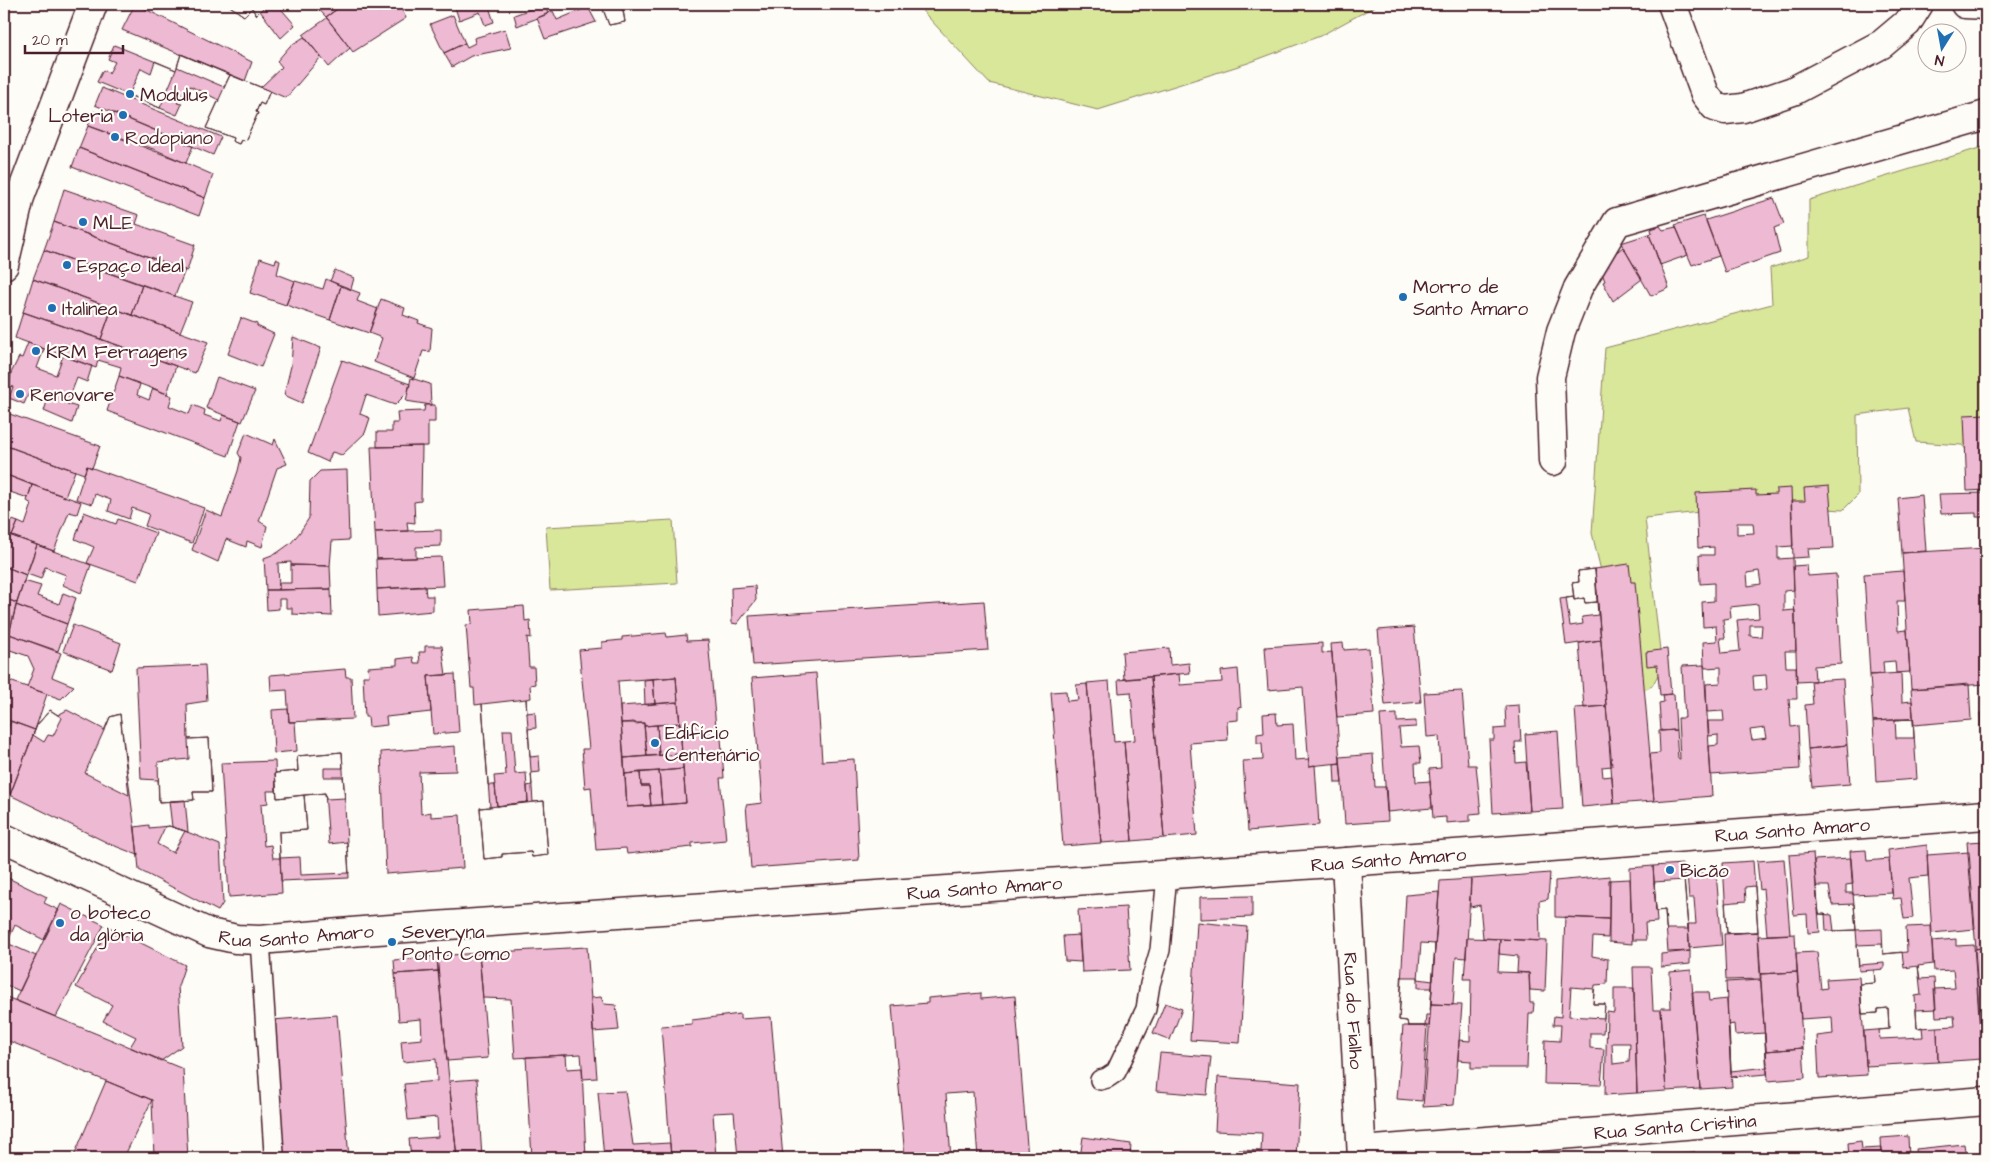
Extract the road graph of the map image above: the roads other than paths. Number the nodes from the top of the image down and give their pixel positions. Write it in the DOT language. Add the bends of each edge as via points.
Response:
graph roads {
  1 [pos="93,4"];
  2 [pos="1672,4"];
  3 [pos="1919,4"];
  4 [pos="1965,4"];
  5 [pos="1986,5"];
  6 [pos="1986,115"];
  7 [pos="4,265"];
  8 [pos="1553,462"];
  9 [pos="1986,815"];
  10 [pos="4,838"];
  11 [pos="1346,862"];
  12 [pos="1167,875"];
  13 [pos="260,940"];
  14 [pos="1100,1080"];
  15 [pos="1986,1101"];
  16 [pos="274,1153"];
  17 [pos="1362,1154"];
  1 -- 7 [label="street" via="20,197"];
  2 -- 3 [label="street" via="1705,94 1714,107 1725,110 1743,108 1793,91 1882,44 1907,23"];
  4 -- 5 [label="street"];
  6 -- 8 [label="street" via="1617,222 1578,288 1560,331 1550,377"];
  9 -- 11 [label="street, Rua Santo Amaro"];
  10 -- 13 [label="street, Rua Santo Amaro" via="209,933"];
  11 -- 12 [label="street, Rua Santo Amaro"];
  11 -- 17 [label="street, Rua do Fialho"];
  12 -- 13 [label="street, Rua Santo Amaro"];
  12 -- 14 [label="lane" via="1160,950 1146,1009 1116,1072"];
  13 -- 16 [label="lane"];
  15 -- 17 [label="street, Rua Santa Cristina"];
}
